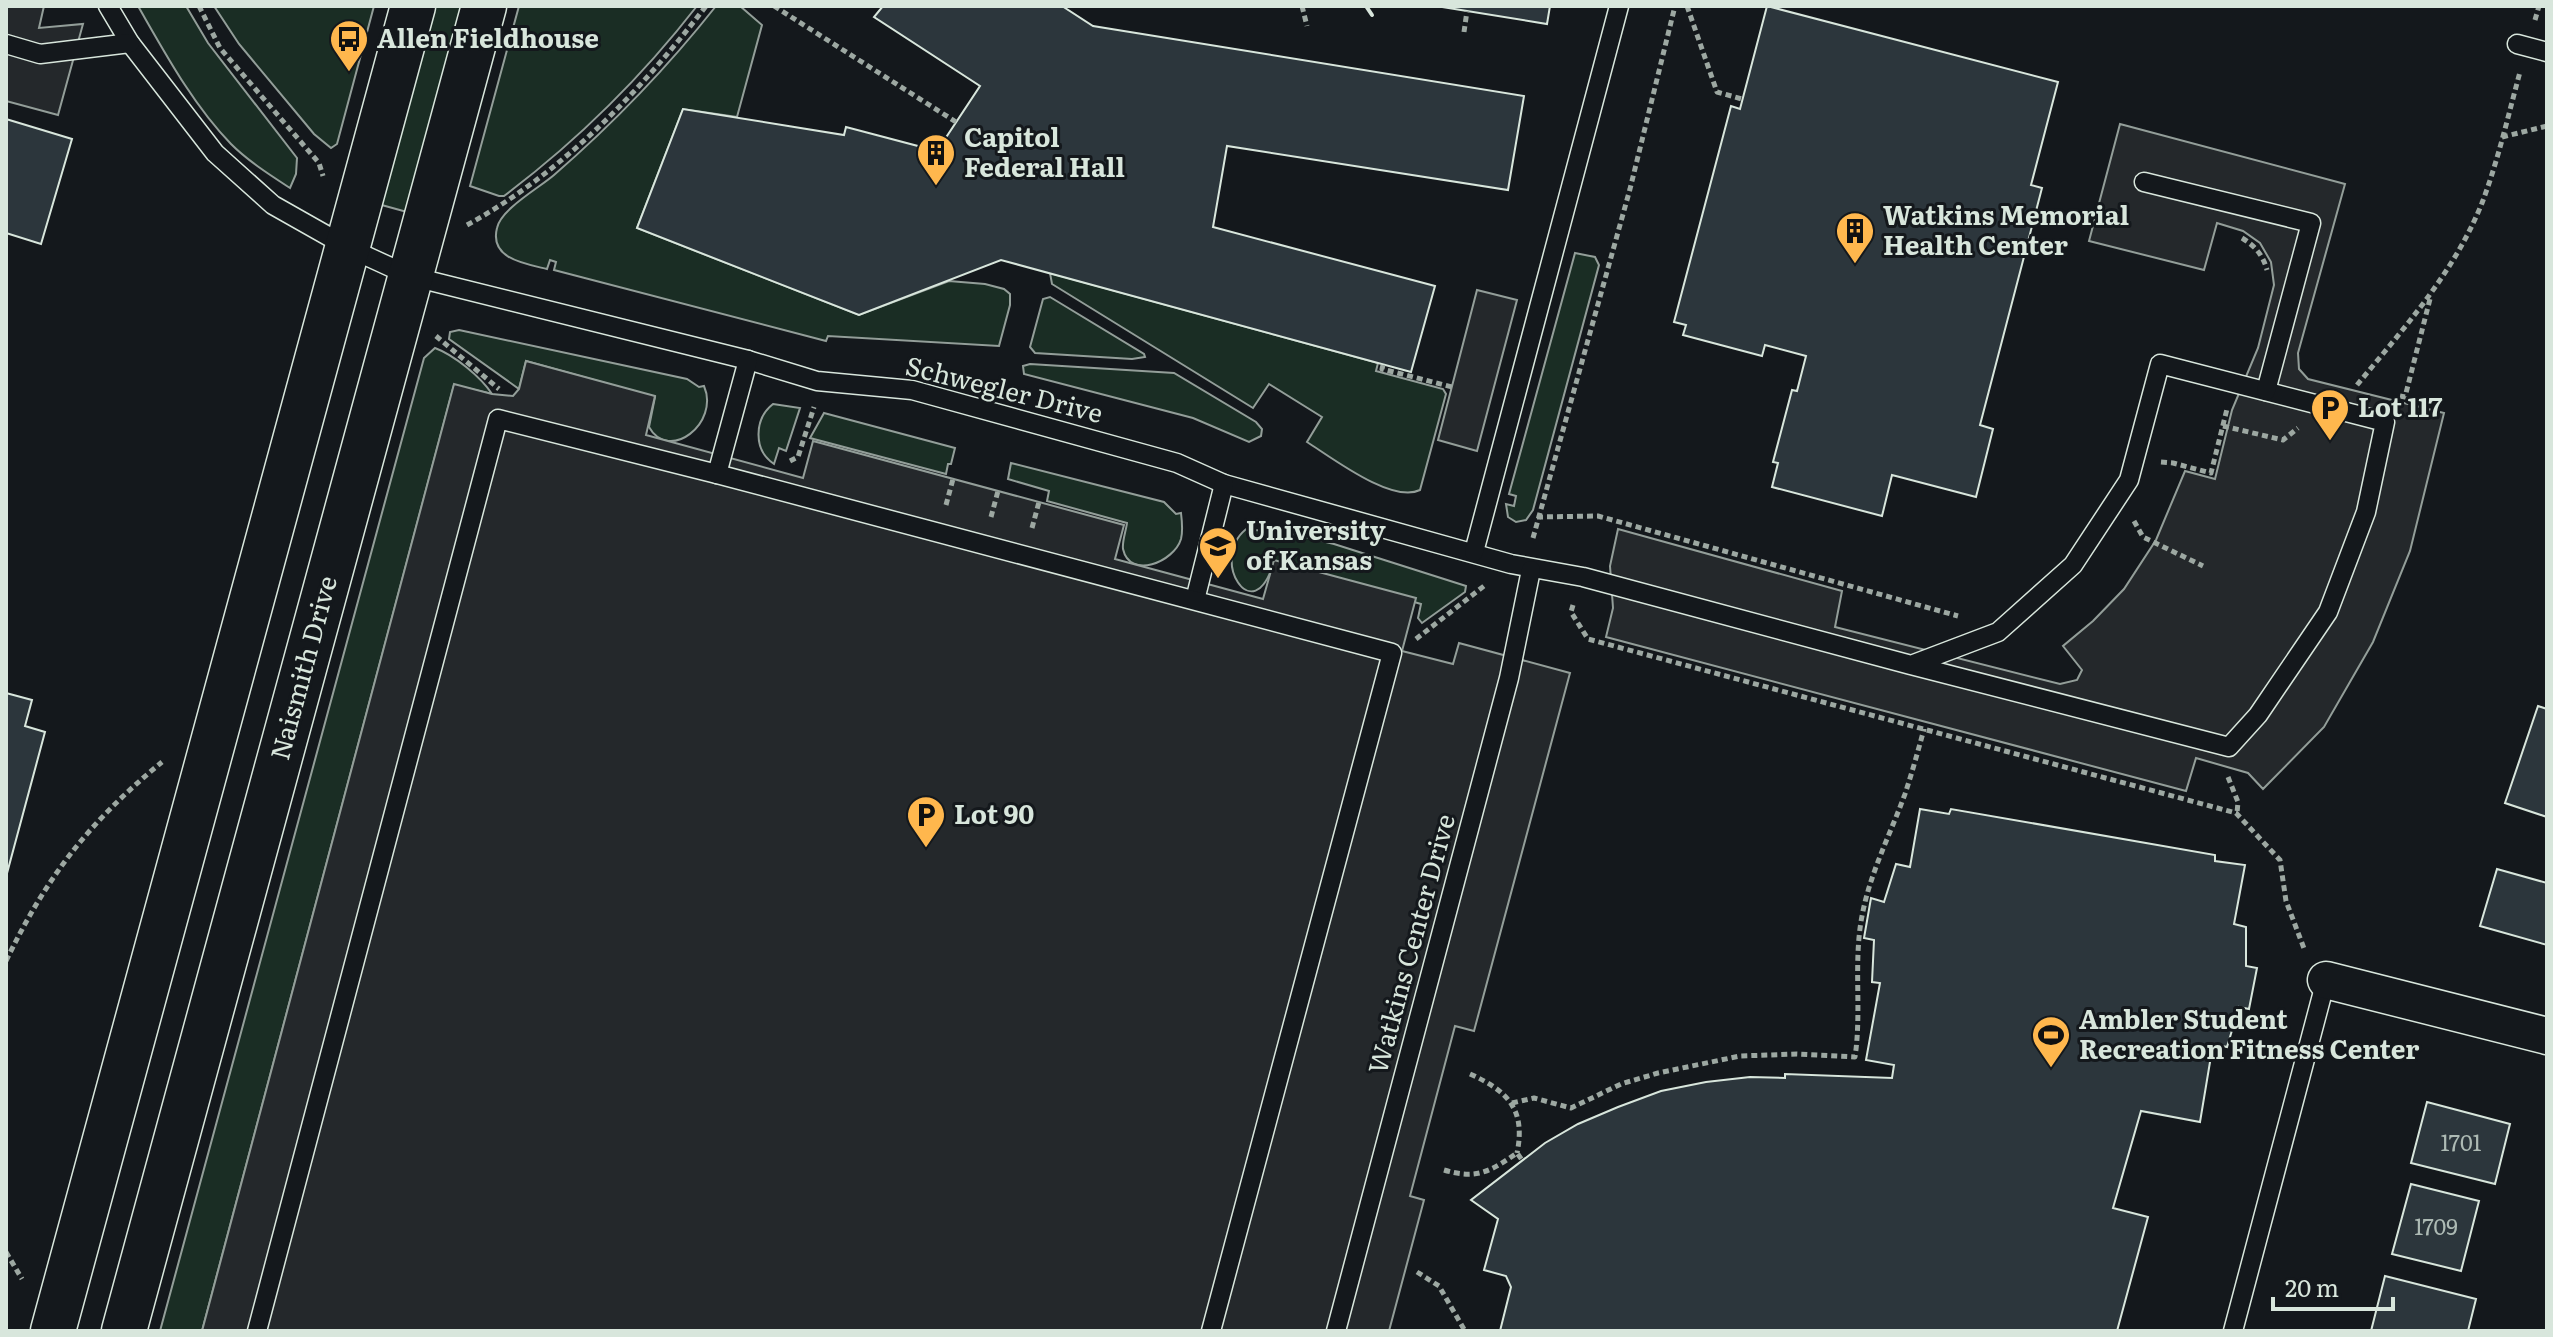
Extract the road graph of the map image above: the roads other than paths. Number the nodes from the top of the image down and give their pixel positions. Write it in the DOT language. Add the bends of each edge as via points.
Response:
graph roads {
  1 [pos="108,6"];
  2 [pos="413,6"];
  3 [pos="484,6"];
  4 [pos="1619,6"];
  5 [pos="130,43"];
  6 [pos="6,44"];
  7 [pos="2522,45"];
  8 [pos="2547,52"];
  9 [pos="2144,182"];
  10 [pos="349,248"];
  11 [pos="410,276"];
  12 [pos="748,360"];
  13 [pos="2266,391"];
  14 [pos="717,474"];
  15 [pos="1224,484"];
  16 [pos="1474,552"];
  17 [pos="1531,570"];
  18 [pos="1195,600"];
  19 [pos="1911,665"];
  20 [pos="2326,980"];
  21 [pos="2547,1036"];
  22 [pos="53,1331"];
  23 [pos="124,1331"];
  24 [pos="257,1331"];
  25 [pos="1211,1331"];
  26 [pos="1336,1331"];
  27 [pos="2233,1331"];
  1 -- 5 [label="lane, Schwegler Drive"];
  2 -- 10 [label="street"];
  3 -- 11 [label="street, Naismith Drive"];
  4 -- 16 [label="lane"];
  5 -- 6 [label="lane" via="40,54"];
  5 -- 10 [label="lane, Schwegler Drive" via="215,153 273,205"];
  7 -- 8 [label="lane"];
  9 -- 13 [label="lane" via="2311,223"];
  10 -- 11 [label="lane, Schwegler Drive"];
  10 -- 22 [label="street"];
  11 -- 12 [label="lane, Schwegler Drive"];
  11 -- 23 [label="street, Naismith Drive"];
  12 -- 14 [label="lane"];
  12 -- 15 [label="lane, Schwegler Drive" via="817,381 912,390 1177,463"];
  13 -- 19 [label="lane" via="2160,364 2129,480 2073,565 1998,632"];
  13 -- 19 [label="lane, Schwegler Drive" via="2385,422 2366,512 2328,612 2258,715 2229,747"];
  14 -- 18 [label="lane"];
  14 -- 24 [label="lane" via="498,419"];
  15 -- 16 [label="lane, Schwegler Drive"];
  15 -- 18 [label="lane"];
  16 -- 17 [label="lane, Schwegler Drive"];
  17 -- 19 [label="lane, Schwegler Drive" via="1583,577"];
  17 -- 26 [label="lane, Watkins Center Drive" via="1509,678"];
  18 -- 25 [label="lane" via="1392,653"];
  20 -- 21 [label="street"];
  20 -- 27 [label="lane"];
}
